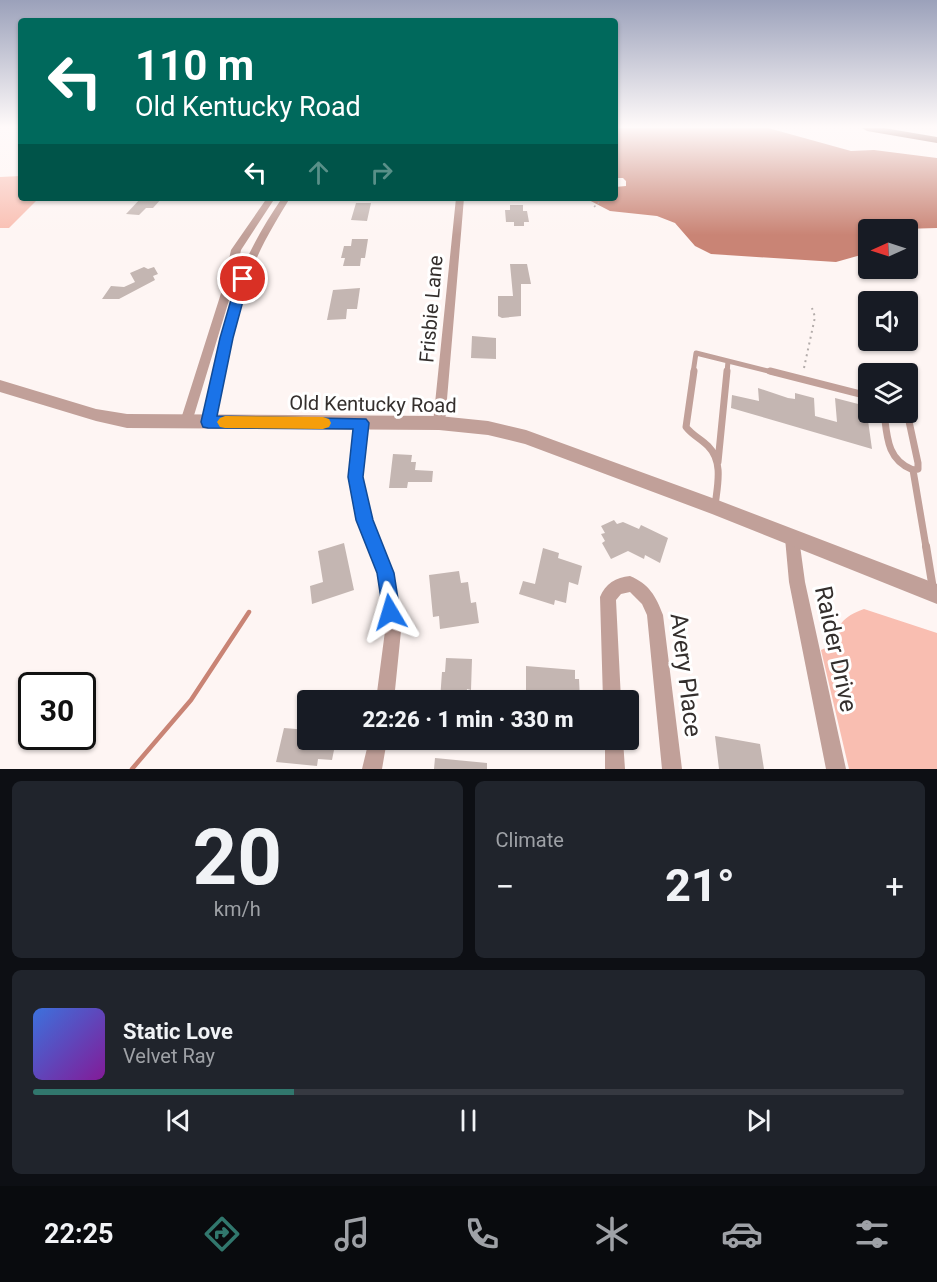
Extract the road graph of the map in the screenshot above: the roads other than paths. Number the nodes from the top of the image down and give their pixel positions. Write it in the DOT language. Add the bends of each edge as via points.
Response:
graph roads {
  1 [pos="270,201"];
  2 [pos="284,201"];
  3 [pos="460,201"];
  4 [pos="728,361"];
  5 [pos="0,386"];
  6 [pos="858,394"];
  7 [pos="186,422"];
  8 [pos="208,422"];
  9 [pos="361,423"];
  10 [pos="439,423"];
  11 [pos="886,423"];
  12 [pos="909,423"];
  13 [pos="717,463"];
  14 [pos="913,470"];
  15 [pos="715,507"];
  16 [pos="792,538"];
  17 [pos="935,593"];
  18 [pos="386,690"];
  19 [pos="612,690"];
  20 [pos="376,750"];
  21 [pos="614,750"];
  22 [pos="372,769"];
  23 [pos="615,769"];
  24 [pos="672,769"];
  25 [pos="836,769"];
  1 -- 7 [label="street" via="236,250"];
  2 -- 8 [label="street" via="243,279"];
  3 -- 10 [label="street, Frisbie Lane"];
  4 -- 6 [label="lane"];
  4 -- 13 [label="lane"];
  4 -- 13 [label="lane" via="696,353 686,427 711,448"];
  5 -- 7 [label="street, Old Kentucky Road" via="127,421"];
  7 -- 8 [label="street, Old Kentucky Road"];
  8 -- 9 [label="street, Old Kentucky Road"];
  9 -- 10 [label="street, Old Kentucky Road"];
  9 -- 18 [label="street" via="356,477 364,520 386,573 393,631"];
  10 -- 15 [label="street, Old Kentucky Road" via="526,437"];
  11 -- 14 [label="lane" via="893,460"];
  12 -- 14 [label="lane" via="918,463 918,469"];
  13 -- 15 [label="lane"];
  14 -- 17 [label="lane"];
  15 -- 16 [label="street, Old Kentucky Road"];
  16 -- 17 [label="street, Old Kentucky Road"];
  16 -- 25 [label="street, Raider Drive" via="797,582"];
  19 -- 24 [label="street, Avery Place" via="608,597 613,590 630,585 650,598 655,615"];
  20 -- 22 [label="street"];
  21 -- 23 [label="street"];
}
